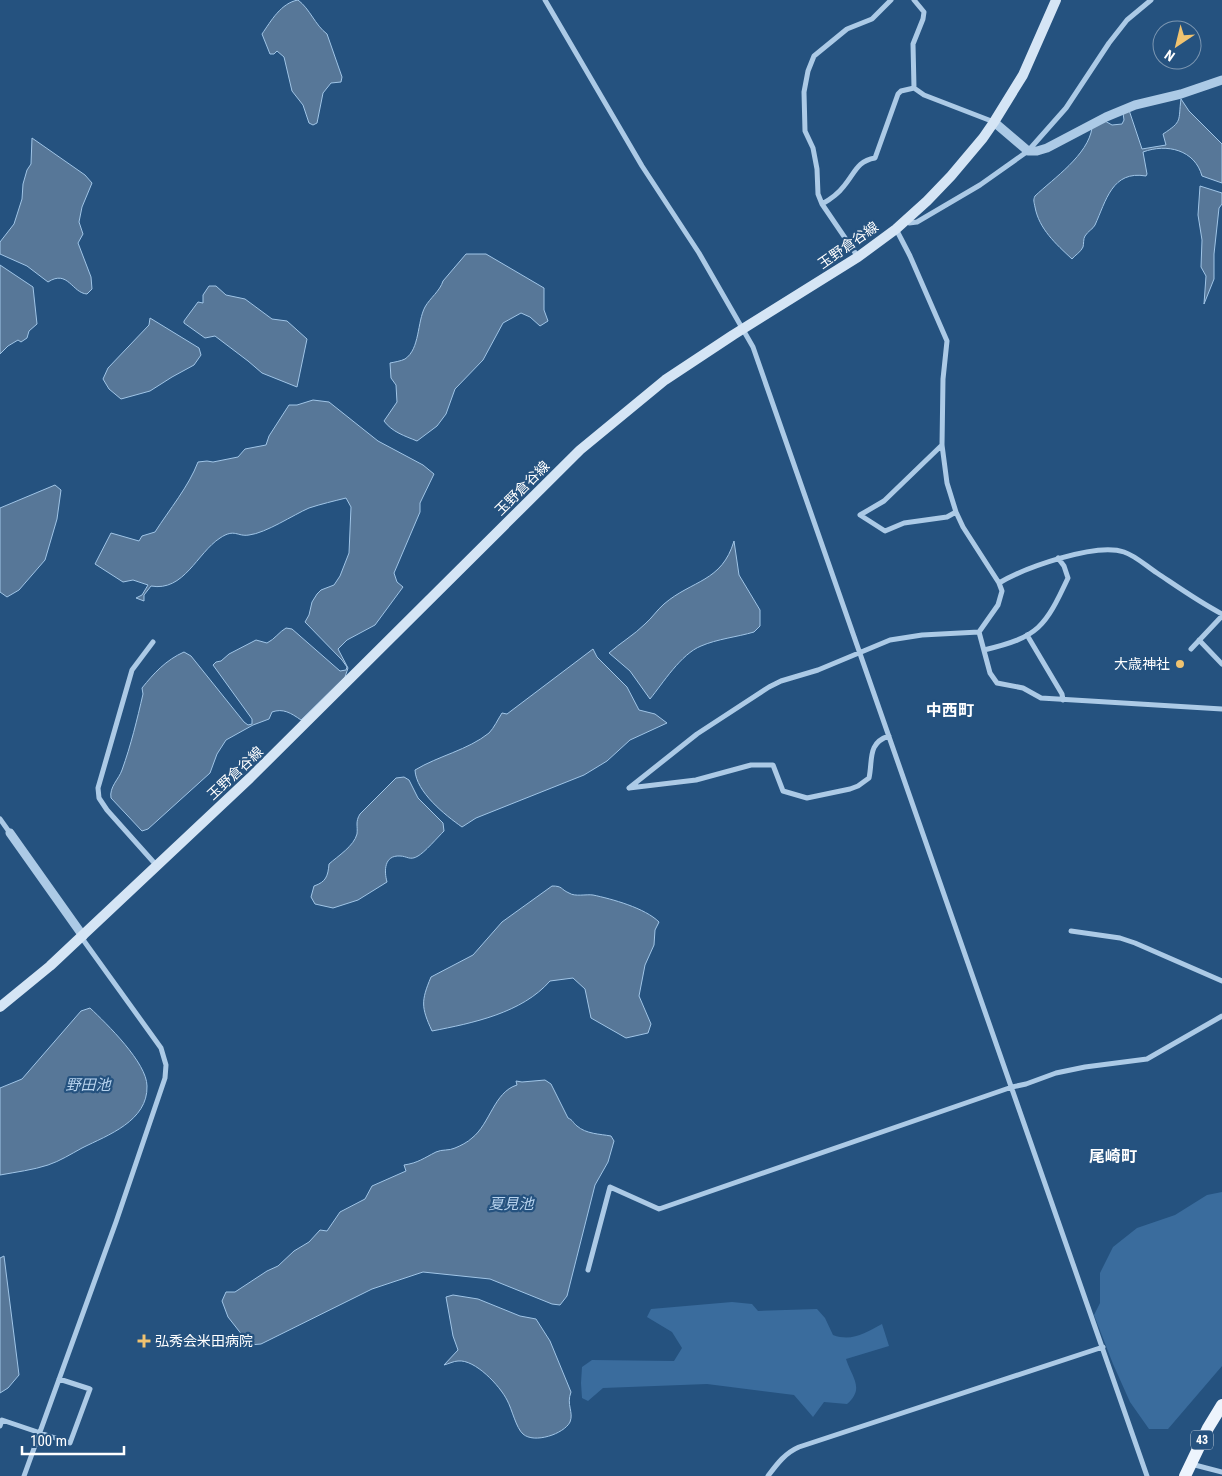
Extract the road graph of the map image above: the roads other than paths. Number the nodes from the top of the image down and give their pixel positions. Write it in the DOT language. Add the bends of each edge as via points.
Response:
graph roads {
  1 [pos="545,0"];
  2 [pos="890,0"];
  3 [pos="914,0"];
  4 [pos="1056,0"];
  5 [pos="1151,0"];
  6 [pos="1222,80"];
  7 [pos="914,88"];
  8 [pos="994,122"];
  9 [pos="1028,151"];
  10 [pos="822,204"];
  11 [pos="906,220"];
  12 [pos="896,229"];
  13 [pos="858,257"];
  14 [pos="743,329"];
  15 [pos="942,445"];
  16 [pos="956,512"];
  17 [pos="1058,558"];
  18 [pos="999,583"];
  19 [pos="1222,615"];
  20 [pos="979,632"];
  21 [pos="1027,635"];
  22 [pos="1199,640"];
  23 [pos="153,642"];
  24 [pos="1191,649"];
  25 [pos="984,650"];
  26 [pos="860,652"];
  27 [pos="1222,664"];
  28 [pos="1063,700"];
  29 [pos="1222,710"];
  30 [pos="889,736"];
  31 [pos="0,819"];
  32 [pos="10,832"];
  33 [pos="157,866"];
  34 [pos="1071,931"];
  35 [pos="83,936"];
  36 [pos="1222,980"];
  37 [pos="0,1007"];
  38 [pos="1222,1016"];
  39 [pos="1012,1087"];
  40 [pos="588,1270"];
  41 [pos="1103,1347"];
  42 [pos="59,1379"];
  43 [pos="1222,1405"];
  44 [pos="0,1426"];
  45 [pos="40,1432"];
  46 [pos="1190,1464"];
  47 [pos="1222,1472"];
  48 [pos="1145,1475"];
  49 [pos="24,1476"];
  50 [pos="768,1476"];
  51 [pos="1185,1476"];
  1 -- 14 [label="street" via="637,158 699,253"];
  2 -- 10 [label="street" via="872,20 847,29 814,56 808,70 804,92 804,131 813,148"];
  3 -- 7 [label="street" via="924,12 914,44"];
  4 -- 8 [label="main road, 玉野倉谷線" via="1024,75"];
  5 -- 9 [label="street" via="1109,43 1066,108"];
  6 -- 9 [label="street" via="1135,105 1047,148"];
  7 -- 8 [label="street" via="924,95"];
  7 -- 10 [label="street" via="898,94 875,158 862,161 844,187"];
  8 -- 9 [label="street"];
  8 -- 11 [label="main road, 玉野倉谷線" via="952,176"];
  9 -- 11 [label="street" via="980,185 917,222"];
  10 -- 13 [label="street"];
  11 -- 12 [label="main road, 玉野倉谷線"];
  12 -- 13 [label="main road, 玉野倉谷線"];
  12 -- 15 [label="street" via="947,341"];
  13 -- 14 [label="main road, 玉野倉谷線"];
  14 -- 26 [label="street" via="764,375"];
  14 -- 33 [label="main road, 玉野倉谷線" via="665,380 580,450 318,712"];
  15 -- 16 [label="street" via="947,483"];
  15 -- 16 [label="street" via="884,501 860,515 885,531 904,523 947,517"];
  16 -- 18 [label="street"];
  17 -- 18 [label="street"];
  17 -- 19 [label="street" via="1089,552 1122,551"];
  17 -- 21 [label="street" via="1068,578 1049,617"];
  18 -- 20 [label="street" via="1002,591 998,605"];
  19 -- 22 [label="street"];
  20 -- 25 [label="street"];
  20 -- 26 [label="street" via="922,634 890,640"];
  21 -- 25 [label="street" via="1006,645"];
  21 -- 28 [label="street"];
  22 -- 24 [label="street"];
  22 -- 27 [label="street"];
  23 -- 33 [label="street" via="132,670 98,788 99,798 107,810"];
  25 -- 28 [label="street" via="990,673 997,683 1023,688 1041,698"];
  26 -- 30 [label="street"];
  26 -- 30 [label="street" via="769,686 697,734 629,788 696,780 751,765 773,765 783,792 807,798 858,786 868,778 873,748 880,739"];
  28 -- 29 [label="street"];
  30 -- 39 [label="street"];
  31 -- 32 [label="street"];
  32 -- 35 [label="street"];
  33 -- 35 [label="main road, 玉野倉谷線"];
  34 -- 36 [label="street" via="1120,938"];
  35 -- 37 [label="main road, 玉野倉谷線"];
  35 -- 42 [label="street" via="161,1048 166,1072"];
  38 -- 39 [label="street" via="1147,1059 1056,1073"];
  39 -- 40 [label="street" via="658,1209 610,1187"];
  39 -- 41 [label="street"];
  41 -- 48 [label="street"];
  41 -- 50 [label="street" via="799,1447 778,1462"];
  42 -- 45 [label="street"];
  42 -- 45 [label="street" via="90,1389 70,1443"];
  43 -- 46 [label="main road, 43"];
  44 -- 45 [label="street" via="2,1420"];
  45 -- 49 [label="street"];
  46 -- 47 [label="street"];
  46 -- 51 [label="main road, 43"];
}
